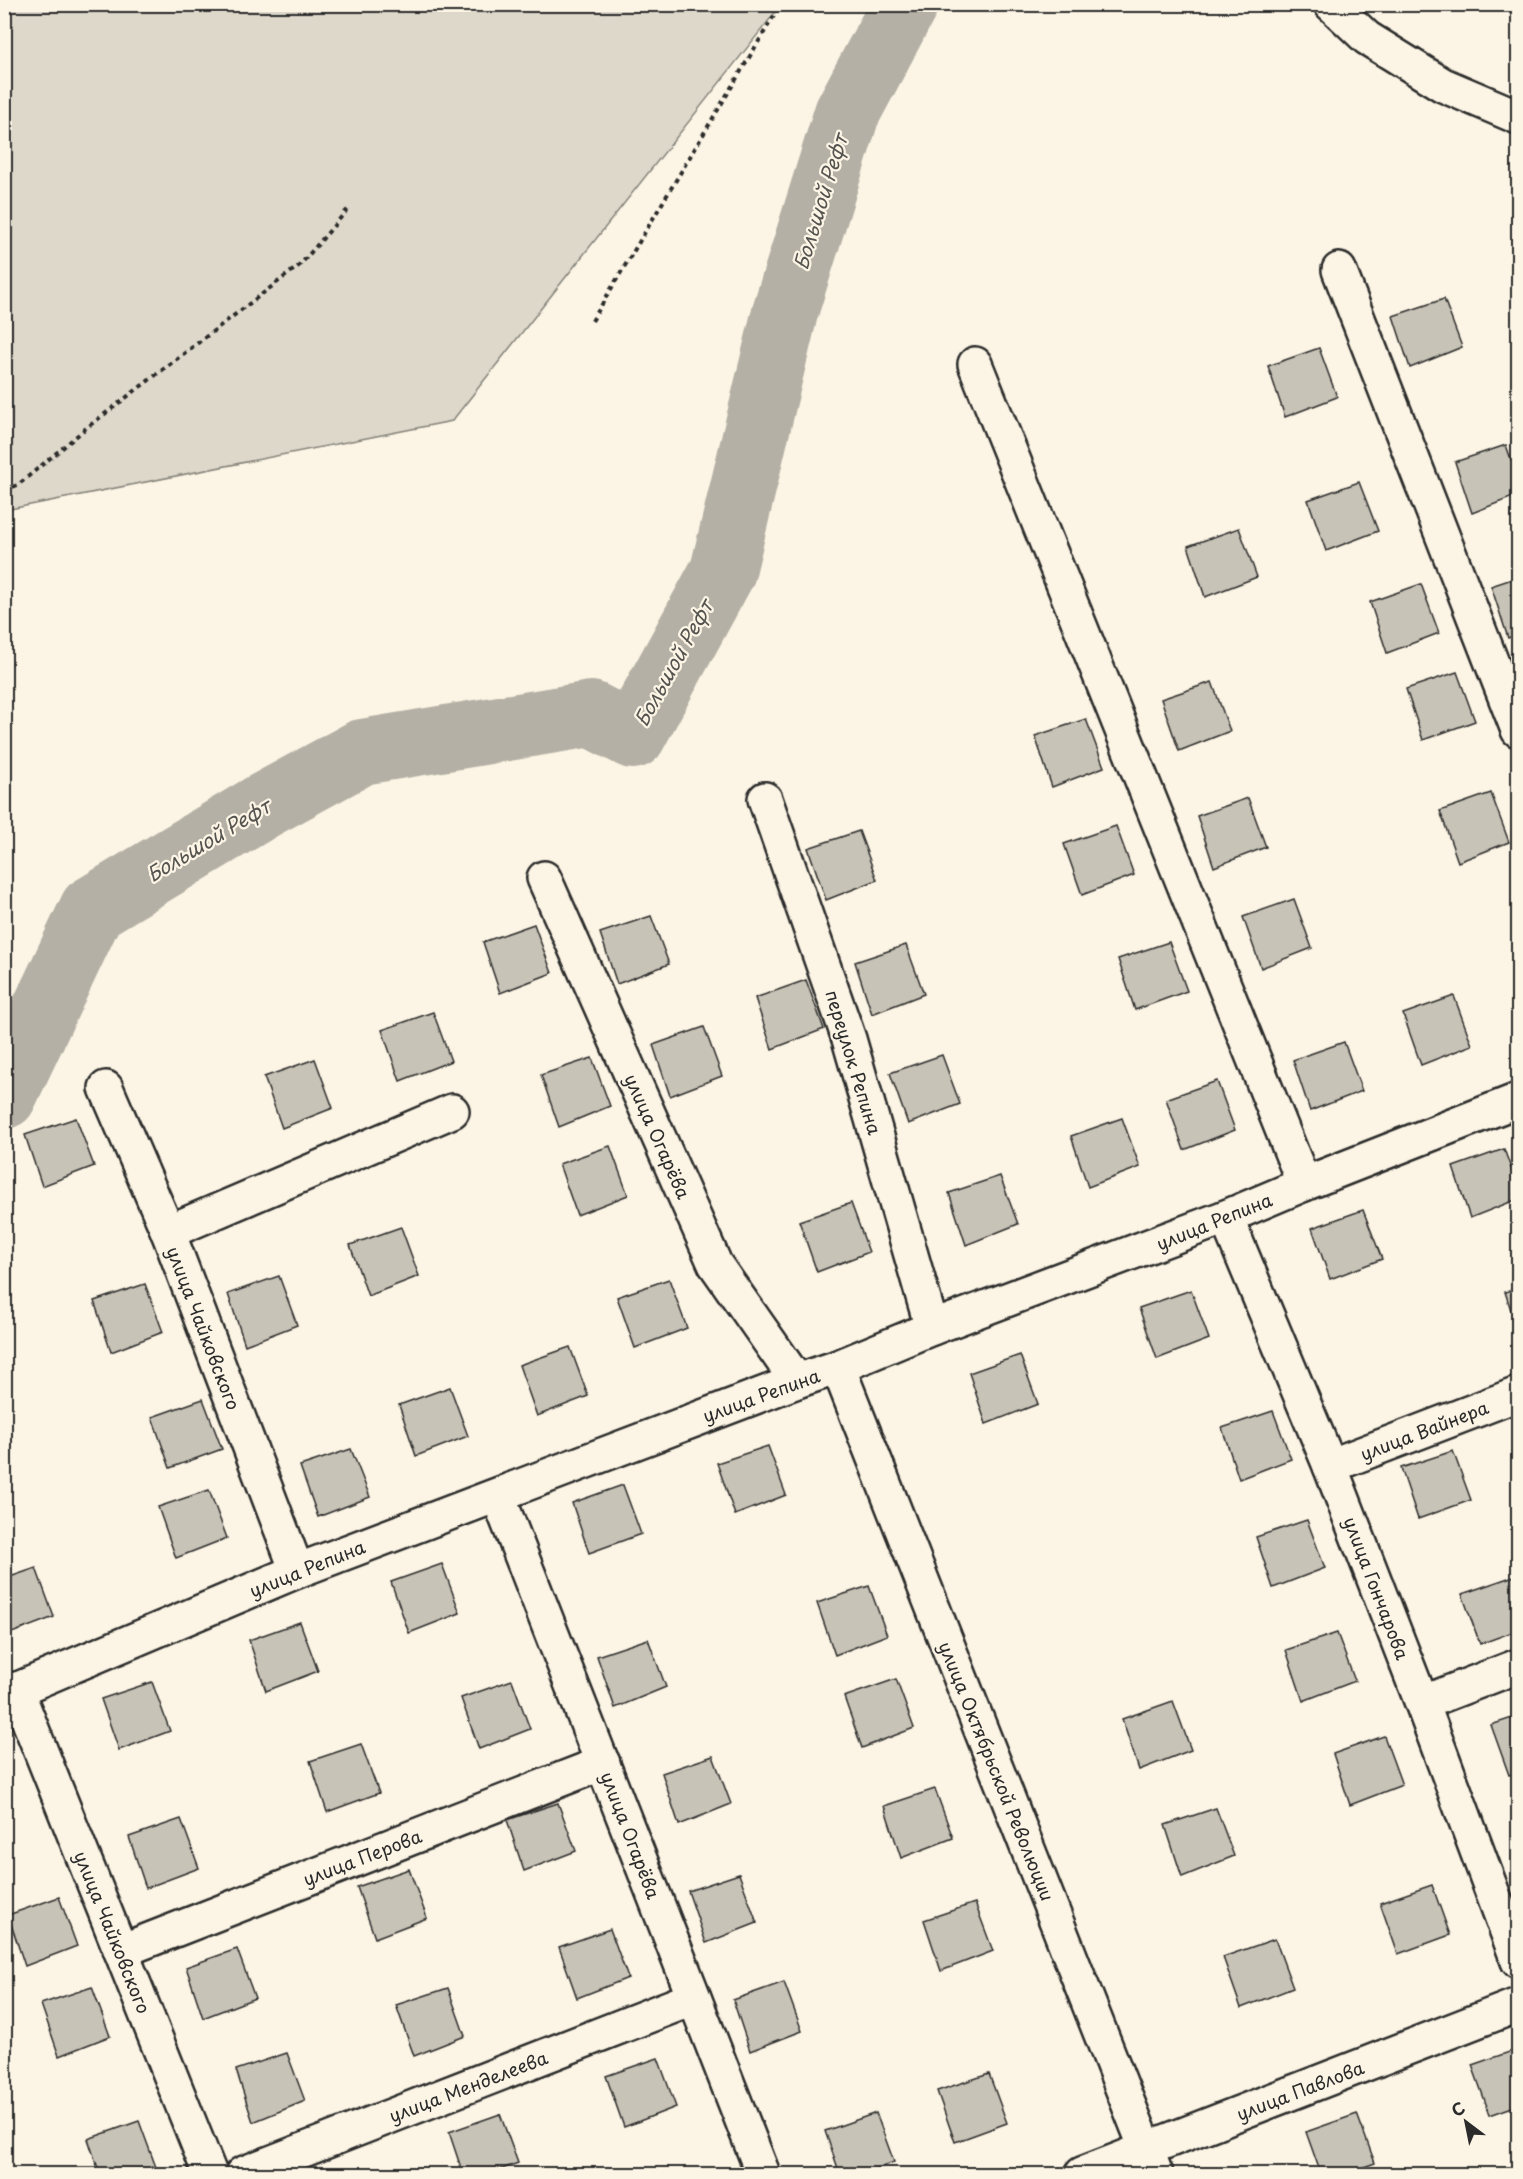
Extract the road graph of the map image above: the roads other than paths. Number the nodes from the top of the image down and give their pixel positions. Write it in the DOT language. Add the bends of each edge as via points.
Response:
graph roads {
  1 [pos="1331,4"];
  2 [pos="1518,117"];
  3 [pos="1339,270"];
  4 [pos="975,364"];
  5 [pos="1518,730"];
  6 [pos="765,799"];
  7 [pos="544,878"];
  8 [pos="106,1088"];
  9 [pos="1518,1100"];
  10 [pos="452,1111"];
  11 [pos="1304,1184"];
  12 [pos="1226,1217"];
  13 [pos="168,1232"];
  14 [pos="932,1328"];
  15 [pos="838,1367"];
  16 [pos="797,1381"];
  17 [pos="1518,1394"];
  18 [pos="1330,1466"];
  19 [pos="498,1496"];
  20 [pos="297,1571"];
  21 [pos="1518,1666"];
  22 [pos="10,1692"];
  23 [pos="1422,1703"];
  24 [pos="603,1763"];
  25 [pos="122,1952"];
  26 [pos="1518,1961"];
  27 [pos="694,1998"];
  28 [pos="1518,2005"];
  29 [pos="1151,2162"];
  30 [pos="210,2175"];
  31 [pos="242,2175"];
  32 [pos="764,2175"];
  33 [pos="1082,2175"];
  1 -- 2 [label="street" via="1367,38 1443,85"];
  3 -- 5 [label="street"];
  4 -- 11 [label="street"];
  6 -- 14 [label="street, переулок Репина" via="849,1039"];
  7 -- 16 [label="street, улица Огарёва" via="715,1264"];
  8 -- 13 [label="street, улица Чайковского"];
  9 -- 11 [label="street, улица Репина"];
  10 -- 13 [label="street"];
  11 -- 12 [label="street, улица Репина"];
  12 -- 14 [label="street, улица Репина"];
  12 -- 18 [label="street, улица Гончарова"];
  13 -- 20 [label="street, улица Чайковского"];
  14 -- 15 [label="street, улица Репина"];
  15 -- 16 [label="street, улица Репина"];
  15 -- 29 [label="street, улица Октябрьской Революции"];
  16 -- 19 [label="street, улица Репина"];
  17 -- 18 [label="street, улица Вайнера"];
  18 -- 23 [label="street, улица Гончарова"];
  19 -- 20 [label="street, улица Репина"];
  19 -- 24 [label="street, улица Огарёва"];
  20 -- 22 [label="street, улица Репина"];
  21 -- 23 [label="street"];
  22 -- 25 [label="street, улица Чайковского"];
  23 -- 26 [label="street, улица Гончарова"];
  24 -- 25 [label="street, улица Перова"];
  24 -- 27 [label="street, улица Огарёва"];
  25 -- 30 [label="street, улица Чайковского"];
  27 -- 31 [label="street, улица Менделеева"];
  27 -- 32 [label="street, улица Огарёва"];
  28 -- 29 [label="street, улица Павлова"];
  29 -- 33 [label="street, улица Павлова"];
}
